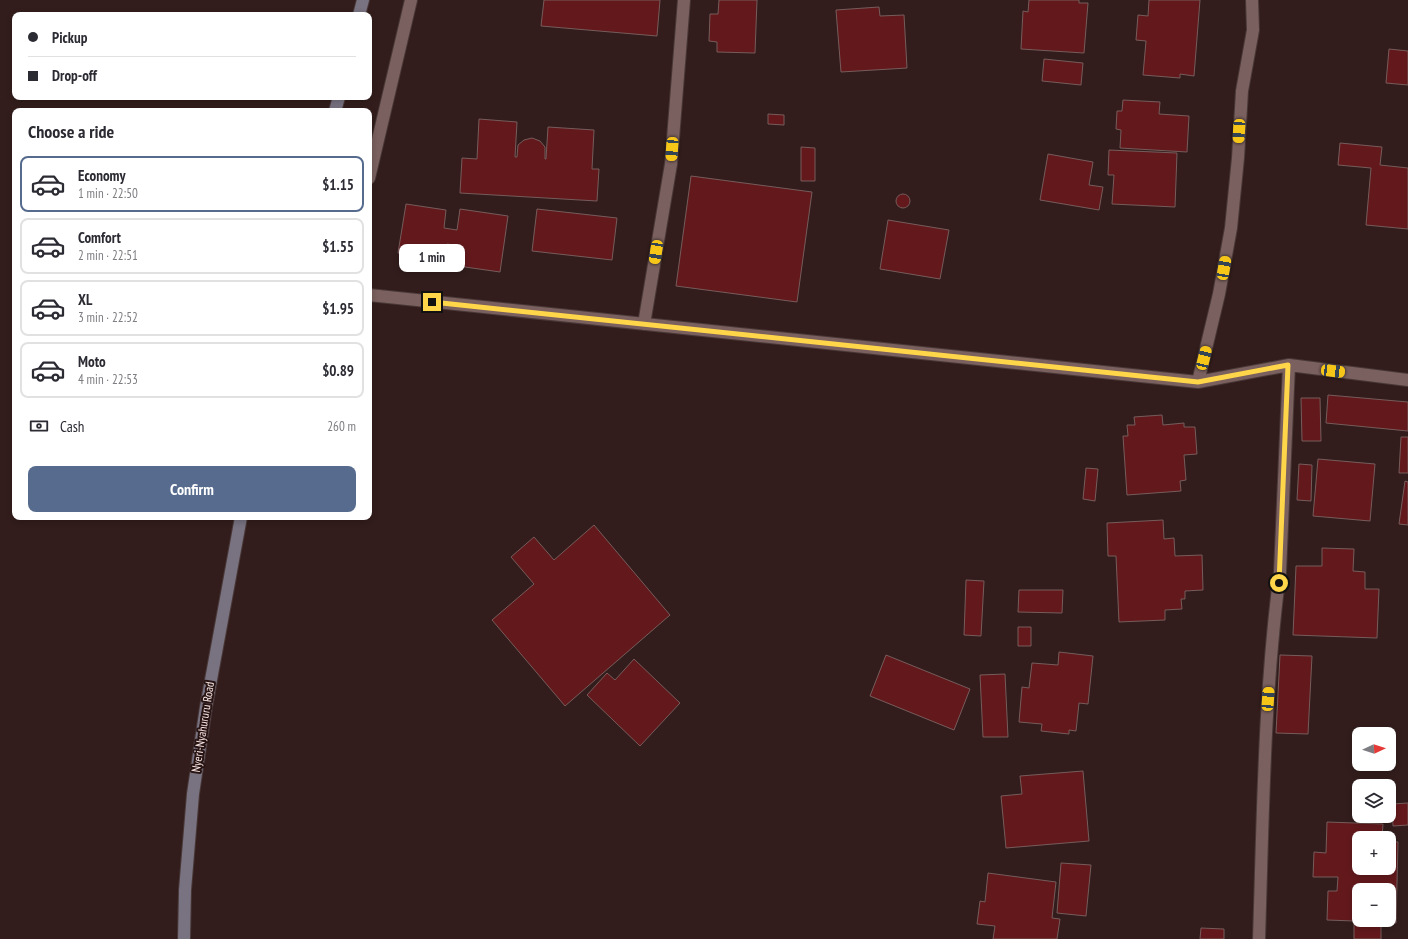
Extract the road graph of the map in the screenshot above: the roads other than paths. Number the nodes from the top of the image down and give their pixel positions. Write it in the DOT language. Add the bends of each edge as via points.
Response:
graph roads {
  1 [pos="363,0"];
  2 [pos="411,0"];
  3 [pos="684,0"];
  4 [pos="1252,0"];
  5 [pos="360,12"];
  6 [pos="372,165"];
  7 [pos="372,295"];
  8 [pos="644,324"];
  9 [pos="1288,365"];
  10 [pos="1408,380"];
  11 [pos="1198,382"];
  12 [pos="240,520"];
  13 [pos="184,939"];
  14 [pos="1259,939"];
  1 -- 5 [label="main road"];
  2 -- 6 [label="street"];
  3 -- 8 [label="street" via="671,164"];
  4 -- 11 [label="street" via="1253,30 1242,91 1231,228 1219,294"];
  7 -- 8 [label="street"];
  8 -- 11 [label="street"];
  9 -- 10 [label="street"];
  9 -- 11 [label="street"];
  9 -- 14 [label="street" via="1280,572 1266,731"];
  12 -- 13 [label="main road, Nyeri-Nyahururu Road" via="192,794"];
}
